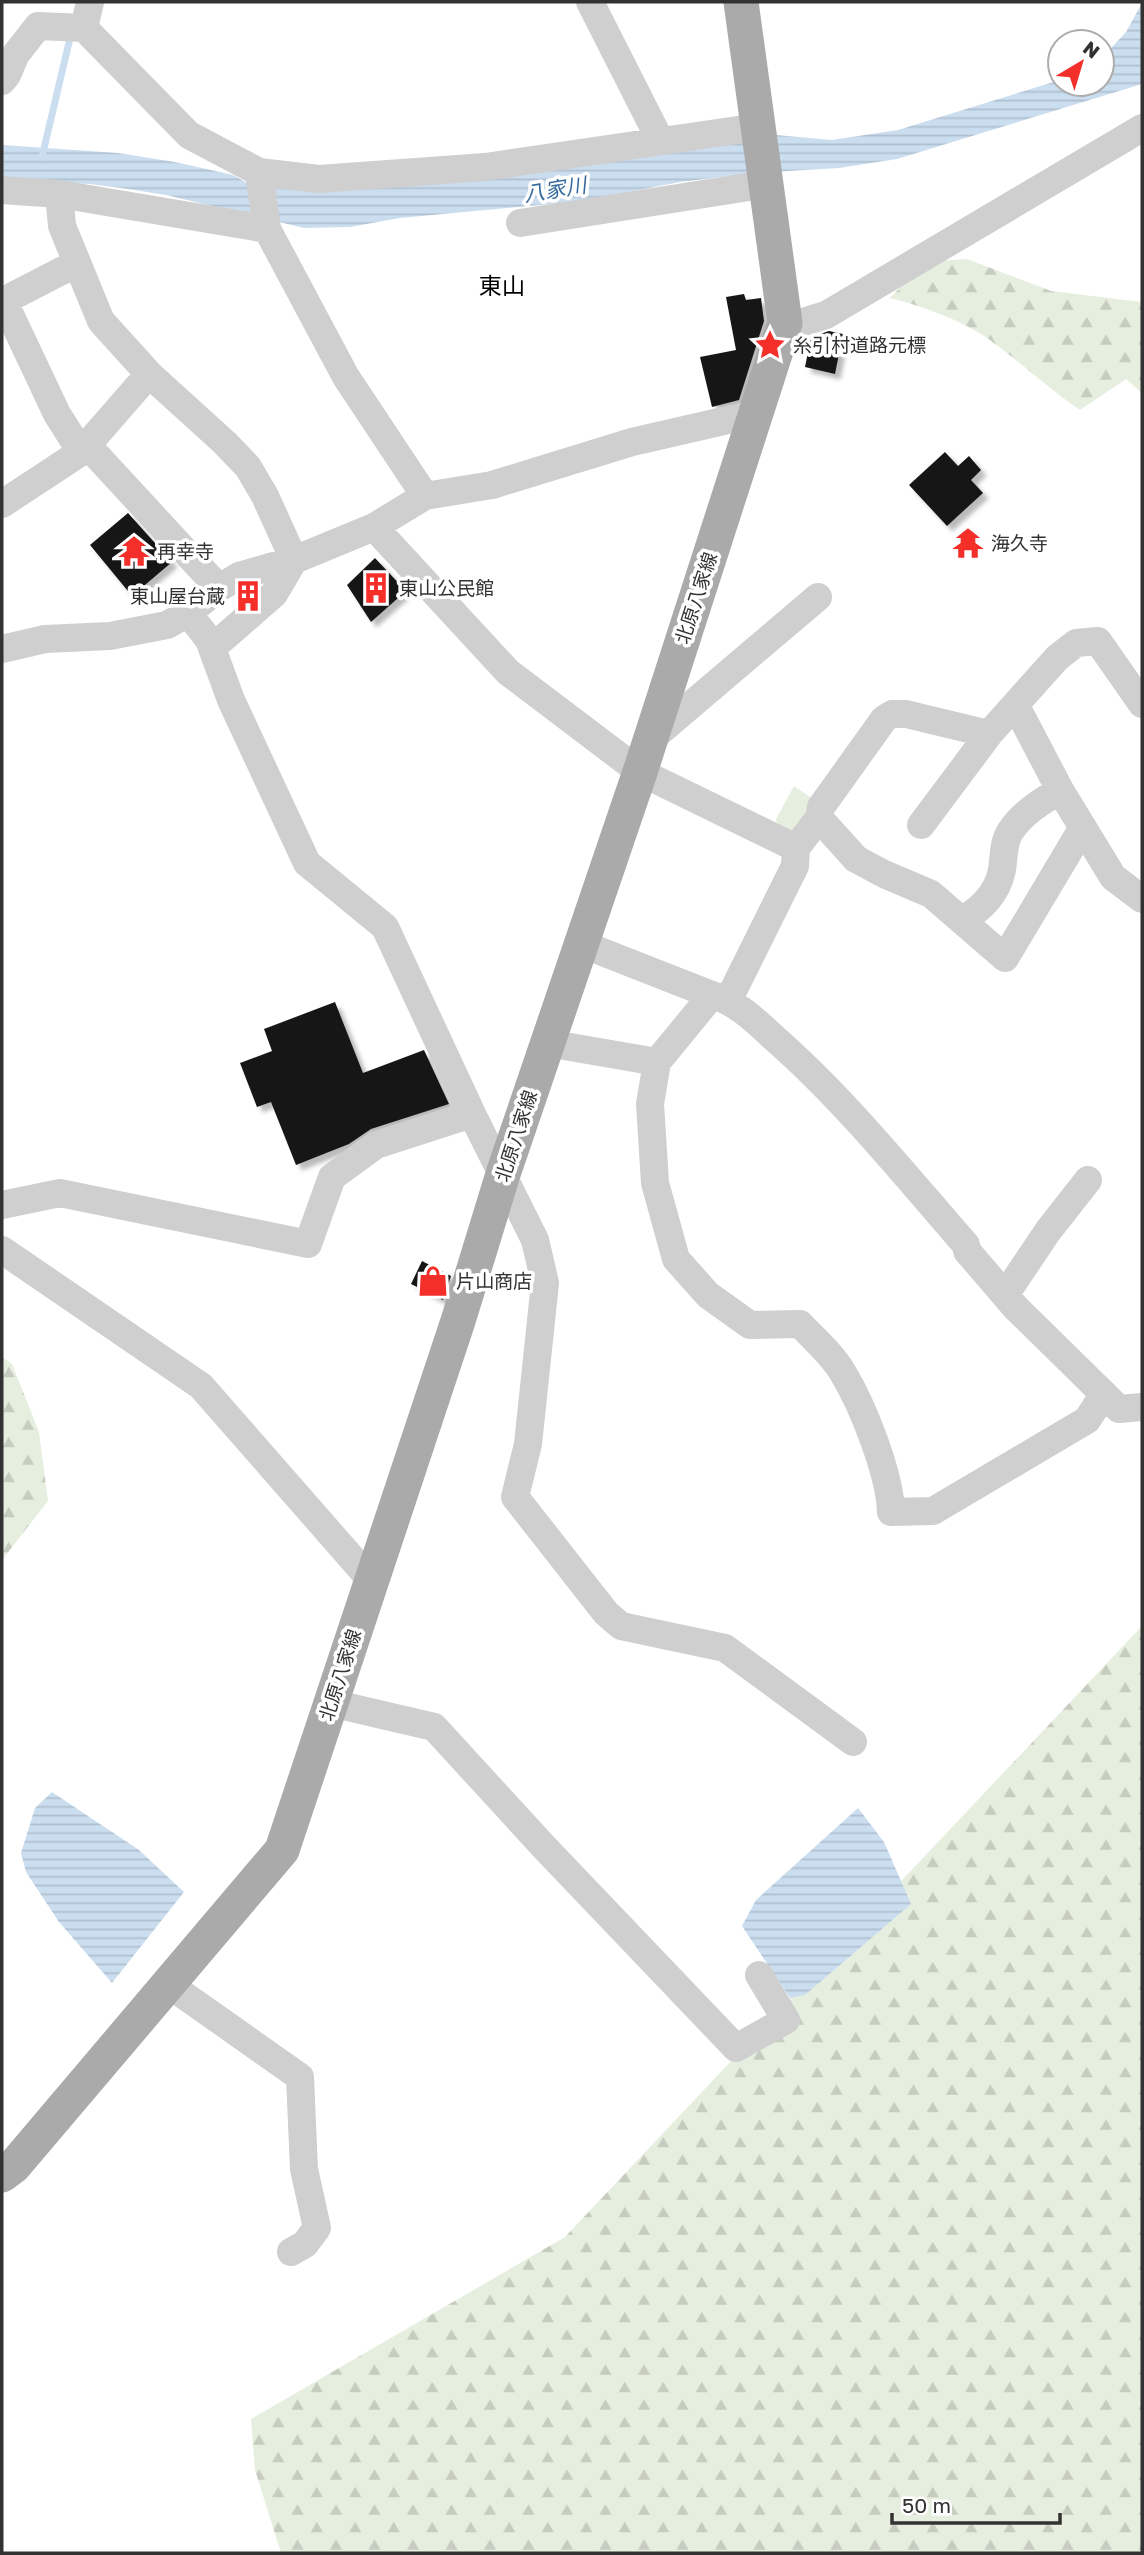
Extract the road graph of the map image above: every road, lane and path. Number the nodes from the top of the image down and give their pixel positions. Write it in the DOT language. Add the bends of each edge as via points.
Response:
graph roads {
  1 [pos="590,2"];
  2 [pos="741,2"];
  3 [pos="87,15"];
  4 [pos="9,51"];
  5 [pos="2,81"];
  6 [pos="758,127"];
  7 [pos="1142,128"];
  8 [pos="660,140"];
  9 [pos="259,172"];
  10 [pos="767,184"];
  11 [pos="2,190"];
  12 [pos="59,194"];
  13 [pos="520,223"];
  14 [pos="267,229"];
  15 [pos="77,263"];
  16 [pos="785,323"];
  17 [pos="8,333"];
  18 [pos="149,374"];
  19 [pos="754,414"];
  20 [pos="84,449"];
  21 [pos="425,496"];
  22 [pos="2,504"];
  23 [pos="374,527"];
  24 [pos="294,560"];
  25 [pos="219,587"];
  26 [pos="818,597"];
  27 [pos="188,613"];
  28 [pos="212,648"];
  29 [pos="2,649"];
  30 [pos="1142,704"];
  31 [pos="1016,706"];
  32 [pos="989,734"];
  33 [pos="651,739"];
  34 [pos="640,772"];
  35 [pos="1060,790"];
  36 [pos="819,818"];
  37 [pos="921,825"];
  38 [pos="1082,829"];
  39 [pos="796,848"];
  40 [pos="1142,899"];
  41 [pos="963,920"];
  42 [pos="582,944"];
  43 [pos="720,998"];
  44 [pos="547,1043"];
  45 [pos="657,1062"];
  46 [pos="472,1114"];
  47 [pos="503,1174"];
  48 [pos="1088,1180"];
  49 [pos="2,1205"];
  50 [pos="2,1250"];
  51 [pos="1004,1295"];
  52 [pos="1104,1394"];
  53 [pos="1142,1407"];
  54 [pos="370,1579"];
  55 [pos="331,1703"];
  56 [pos="853,1742"];
  57 [pos="759,1975"];
  58 [pos="168,1984"];
  59 [pos="2,2175"];
  60 [pos="291,2252"];
  1 -- 8 [label="street"];
  2 -- 6 [label="main road, 北原八家線"];
  3 -- 4 [label="street" via="38,26"];
  3 -- 9 [label="street" via="189,135"];
  4 -- 5 [label="street" via="7,75"];
  6 -- 8 [label="street"];
  6 -- 10 [label="main road, 北原八家線"];
  7 -- 16 [label="street" via="826,315"];
  8 -- 9 [label="street" via="485,167 391,175 320,179"];
  9 -- 14 [label="street"];
  10 -- 13 [label="street"];
  10 -- 16 [label="main road, 北原八家線"];
  11 -- 12 [label="street"];
  12 -- 14 [label="street"];
  12 -- 15 [label="street" via="62,226"];
  14 -- 21 [label="street" via="346,377"];
  15 -- 17 [label="street" via="9,298"];
  15 -- 18 [label="street" via="101,321"];
  16 -- 19 [label="main road, 北原八家線"];
  17 -- 20 [label="street"];
  18 -- 20 [label="street"];
  18 -- 24 [label="street" via="248,467"];
  19 -- 21 [label="street" via="632,442 492,485"];
  19 -- 33 [label="main road, 北原八家線"];
  20 -- 22 [label="street"];
  20 -- 25 [label="street"];
  21 -- 23 [label="street"];
  23 -- 24 [label="street"];
  23 -- 34 [label="street" via="508,672"];
  24 -- 25 [label="street" via="239,576"];
  24 -- 28 [label="street" via="274,594"];
  25 -- 27 [label="street"];
  26 -- 33 [label="street"];
  27 -- 28 [label="street"];
  27 -- 29 [label="street" via="167,625 110,636 45,639"];
  28 -- 46 [label="street" via="231,700 307,863 385,928"];
  30 -- 31 [label="street" via="1098,641 1076,643 1057,657"];
  31 -- 32 [label="street"];
  31 -- 35 [label="street"];
  32 -- 36 [label="street" via="906,714 892,715 884,719 821,807"];
  32 -- 37 [label="street"];
  33 -- 34 [label="main road, 北原八家線"];
  34 -- 39 [label="street"];
  34 -- 42 [label="main road, 北原八家線"];
  35 -- 38 [label="street"];
  35 -- 41 [label="street" via="1038,803 1008,834 1002,870 990,899"];
  36 -- 39 [label="street"];
  36 -- 41 [label="street" via="856,859 931,894"];
  38 -- 40 [label="street" via="1113,877"];
  38 -- 41 [label="street" via="1005,958"];
  39 -- 43 [label="street" via="795,866"];
  42 -- 43 [label="street"];
  42 -- 44 [label="main road, 北原八家線"];
  43 -- 45 [label="street"];
  43 -- 51 [label="street" via="760,1025 817,1075"];
  44 -- 45 [label="street"];
  44 -- 47 [label="main road, 北原八家線"];
  45 -- 52 [label="street" via="650,1104 655,1183 676,1259 708,1296 750,1325 800,1324 842,1371 877,1452 891,1512 933,1511 1087,1420"];
  46 -- 47 [label="street"];
  46 -- 49 [label="street" via="376,1144 332,1177 308,1244 60,1193"];
  47 -- 54 [label="main road, 北原八家線"];
  47 -- 56 [label="street" via="535,1240 545,1283 528,1444 515,1497 621,1626 725,1648"];
  48 -- 51 [label="street"];
  50 -- 54 [label="street" via="201,1386"];
  51 -- 52 [label="street"];
  52 -- 53 [label="street" via="1119,1409"];
  54 -- 55 [label="main road, 北原八家線"];
  55 -- 57 [label="street" via="434,1727 736,2048 786,2020"];
  55 -- 58 [label="main road, 北原八家線" via="282,1850"];
  58 -- 59 [label="main road, 北原八家線" via="15,2166"];
  58 -- 60 [label="street" via="300,2077 304,2169 317,2228 305,2244"];
}
